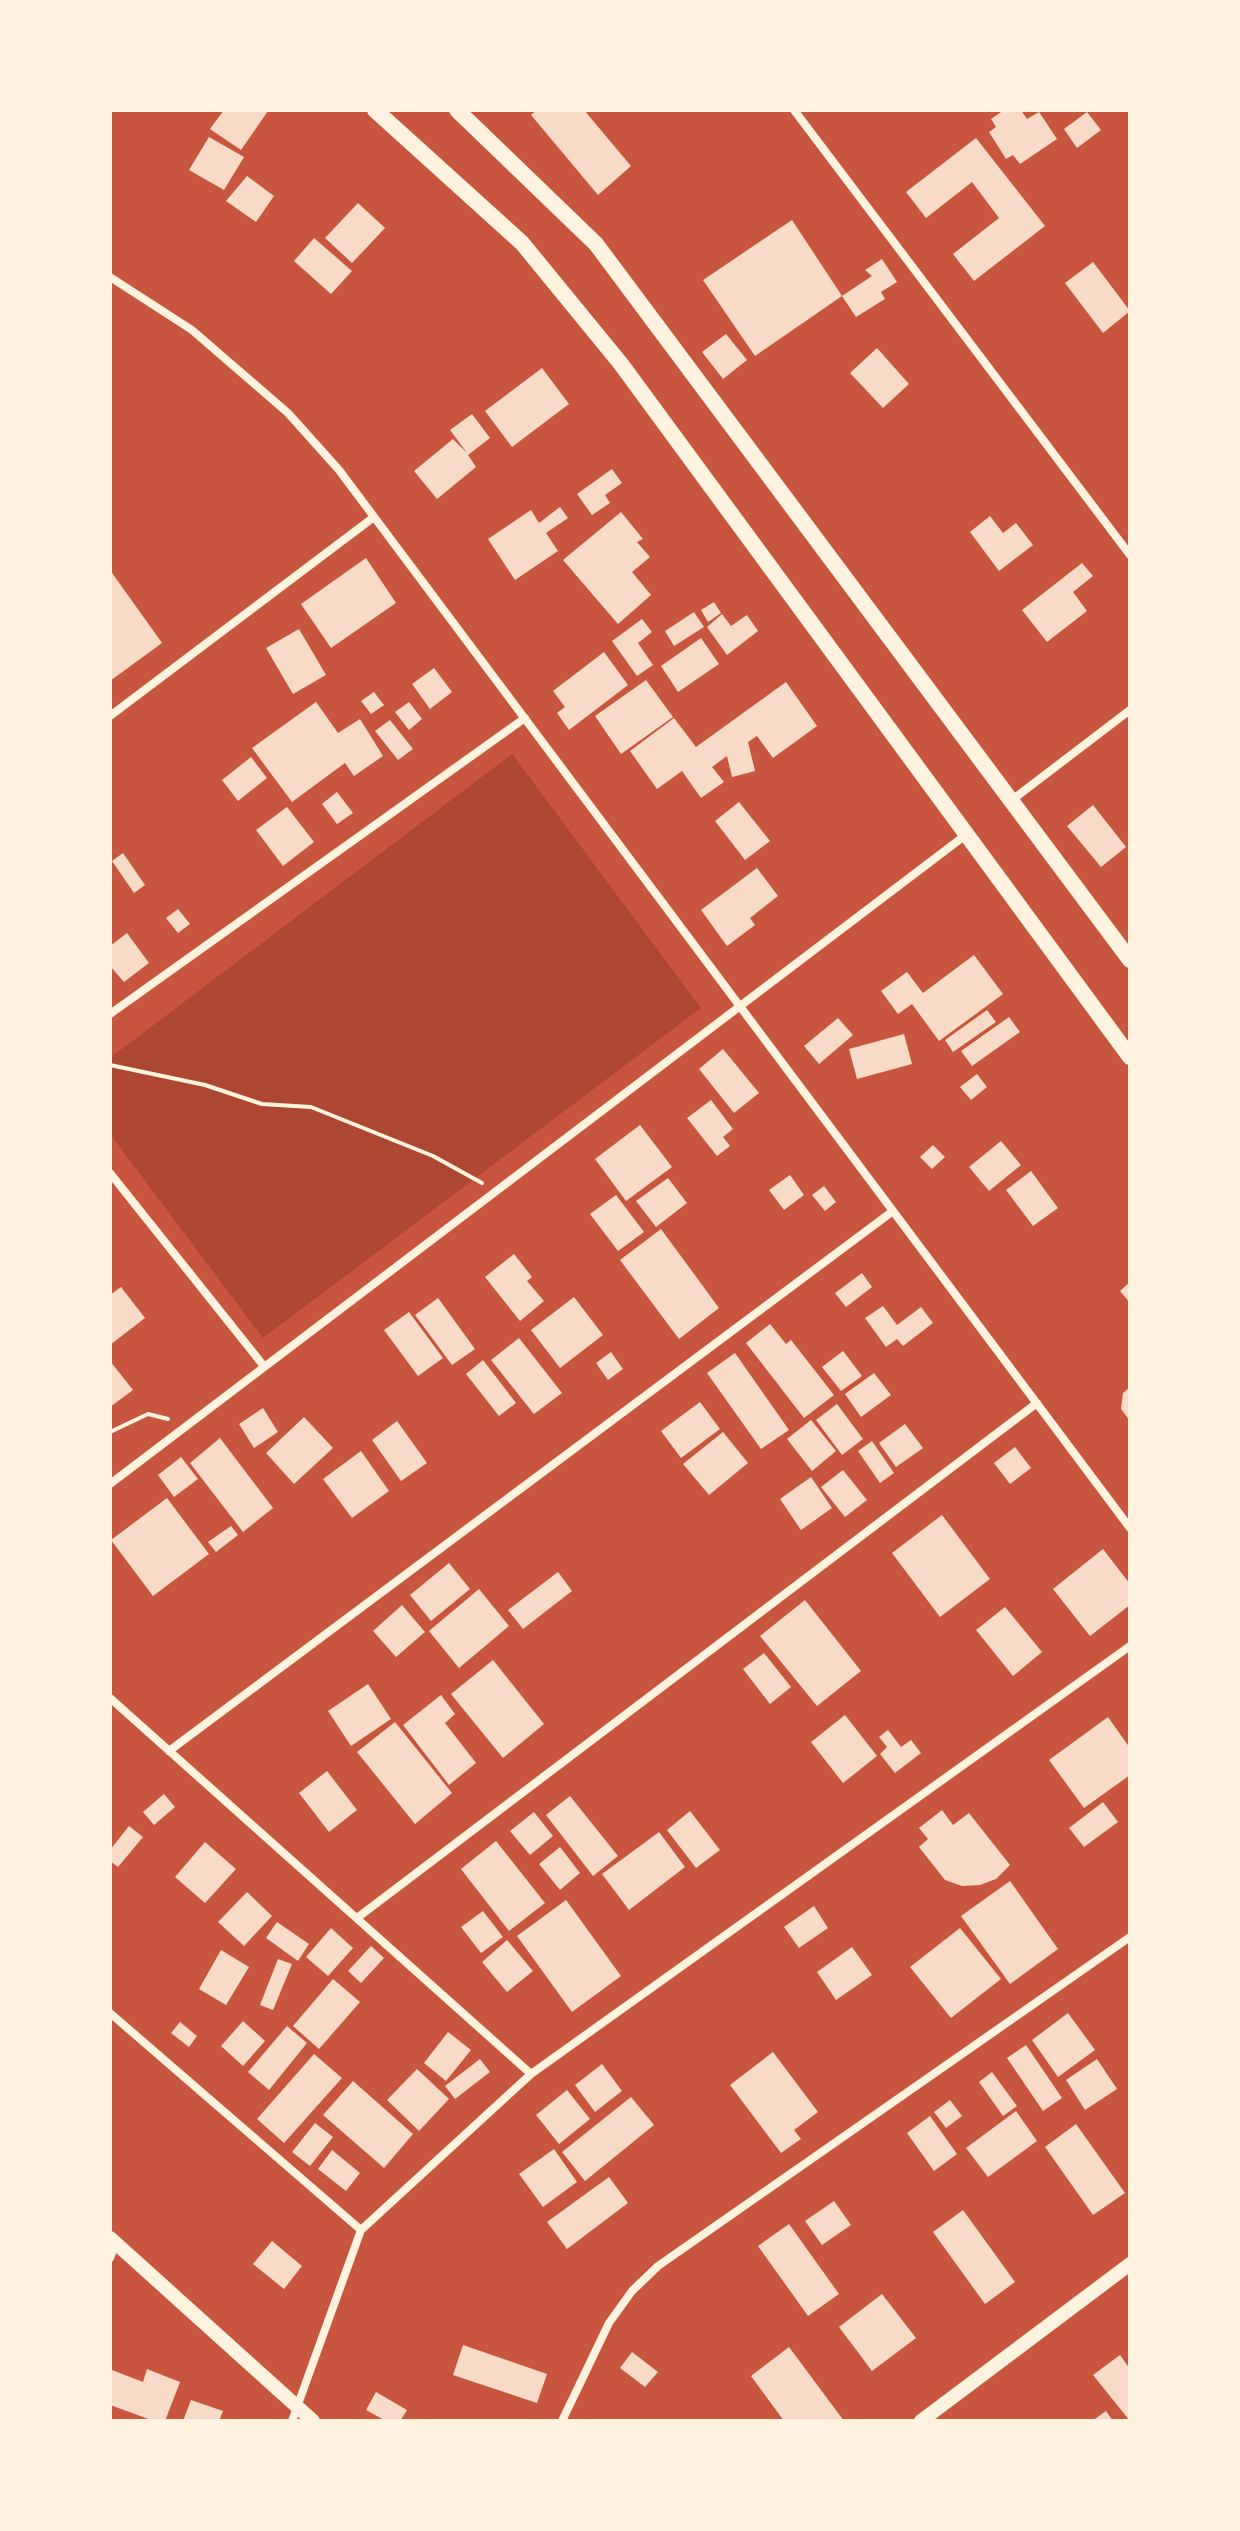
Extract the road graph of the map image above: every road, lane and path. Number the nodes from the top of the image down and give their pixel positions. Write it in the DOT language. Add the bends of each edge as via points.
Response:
graph roads {
  1 [pos="375,110"];
  2 [pos="457,110"];
  3 [pos="794,110"];
  4 [pos="110,277"];
  5 [pos="374,517"];
  6 [pos="1130,555"];
  7 [pos="1130,710"];
  8 [pos="110,716"];
  9 [pos="525,718"];
  10 [pos="1012,800"];
  11 [pos="968,833"];
  12 [pos="1130,960"];
  13 [pos="740,1007"];
  14 [pos="110,1014"];
  15 [pos="1130,1057"];
  16 [pos="110,1065"];
  17 [pos="110,1173"];
  18 [pos="496,1190"];
  19 [pos="893,1211"];
  20 [pos="263,1365"];
  21 [pos="1037,1403"];
  22 [pos="190,1425"];
  23 [pos="110,1432"];
  24 [pos="110,1484"];
  25 [pos="1130,1528"];
  26 [pos="1130,1646"];
  27 [pos="110,1698"];
  28 [pos="169,1751"];
  29 [pos="357,1918"];
  30 [pos="1130,1937"];
  31 [pos="110,2013"];
  32 [pos="531,2074"];
  33 [pos="361,2230"];
  34 [pos="112,2246"];
  35 [pos="1130,2264"];
  36 [pos="294,2414"];
  37 [pos="313,2421"];
  38 [pos="562,2421"];
  39 [pos="921,2421"];
  1 -- 11 [label="main road" via="542,267 621,364"];
  2 -- 10 [label="main road" via="596,244"];
  3 -- 6 [label="street"];
  4 -- 5 [label="street" via="192,330 288,413"];
  5 -- 8 [label="street"];
  5 -- 9 [label="street"];
  7 -- 10 [label="street"];
  9 -- 13 [label="street"];
  9 -- 14 [label="street"];
  10 -- 12 [label="main road"];
  11 -- 13 [label="street"];
  11 -- 15 [label="main road"];
  13 -- 18 [label="street"];
  13 -- 19 [label="street"];
  16 -- 18 [label="path" via="205,1085 262,1104 311,1107 433,1156"];
  17 -- 20 [label="street"];
  18 -- 20 [label="street"];
  19 -- 21 [label="street"];
  19 -- 28 [label="street"];
  20 -- 22 [label="street"];
  21 -- 25 [label="street"];
  21 -- 29 [label="street"];
  22 -- 23 [label="path" via="148,1414"];
  22 -- 24 [label="street"];
  26 -- 32 [label="street"];
  27 -- 28 [label="street"];
  28 -- 29 [label="street"];
  29 -- 32 [label="street"];
  30 -- 38 [label="street" via="658,2266 609,2323"];
  31 -- 33 [label="street"];
  32 -- 33 [label="street"];
  33 -- 36 [label="street"];
  34 -- 36 [label="street"];
  35 -- 39 [label="street"];
  36 -- 37 [label="street"];
}
